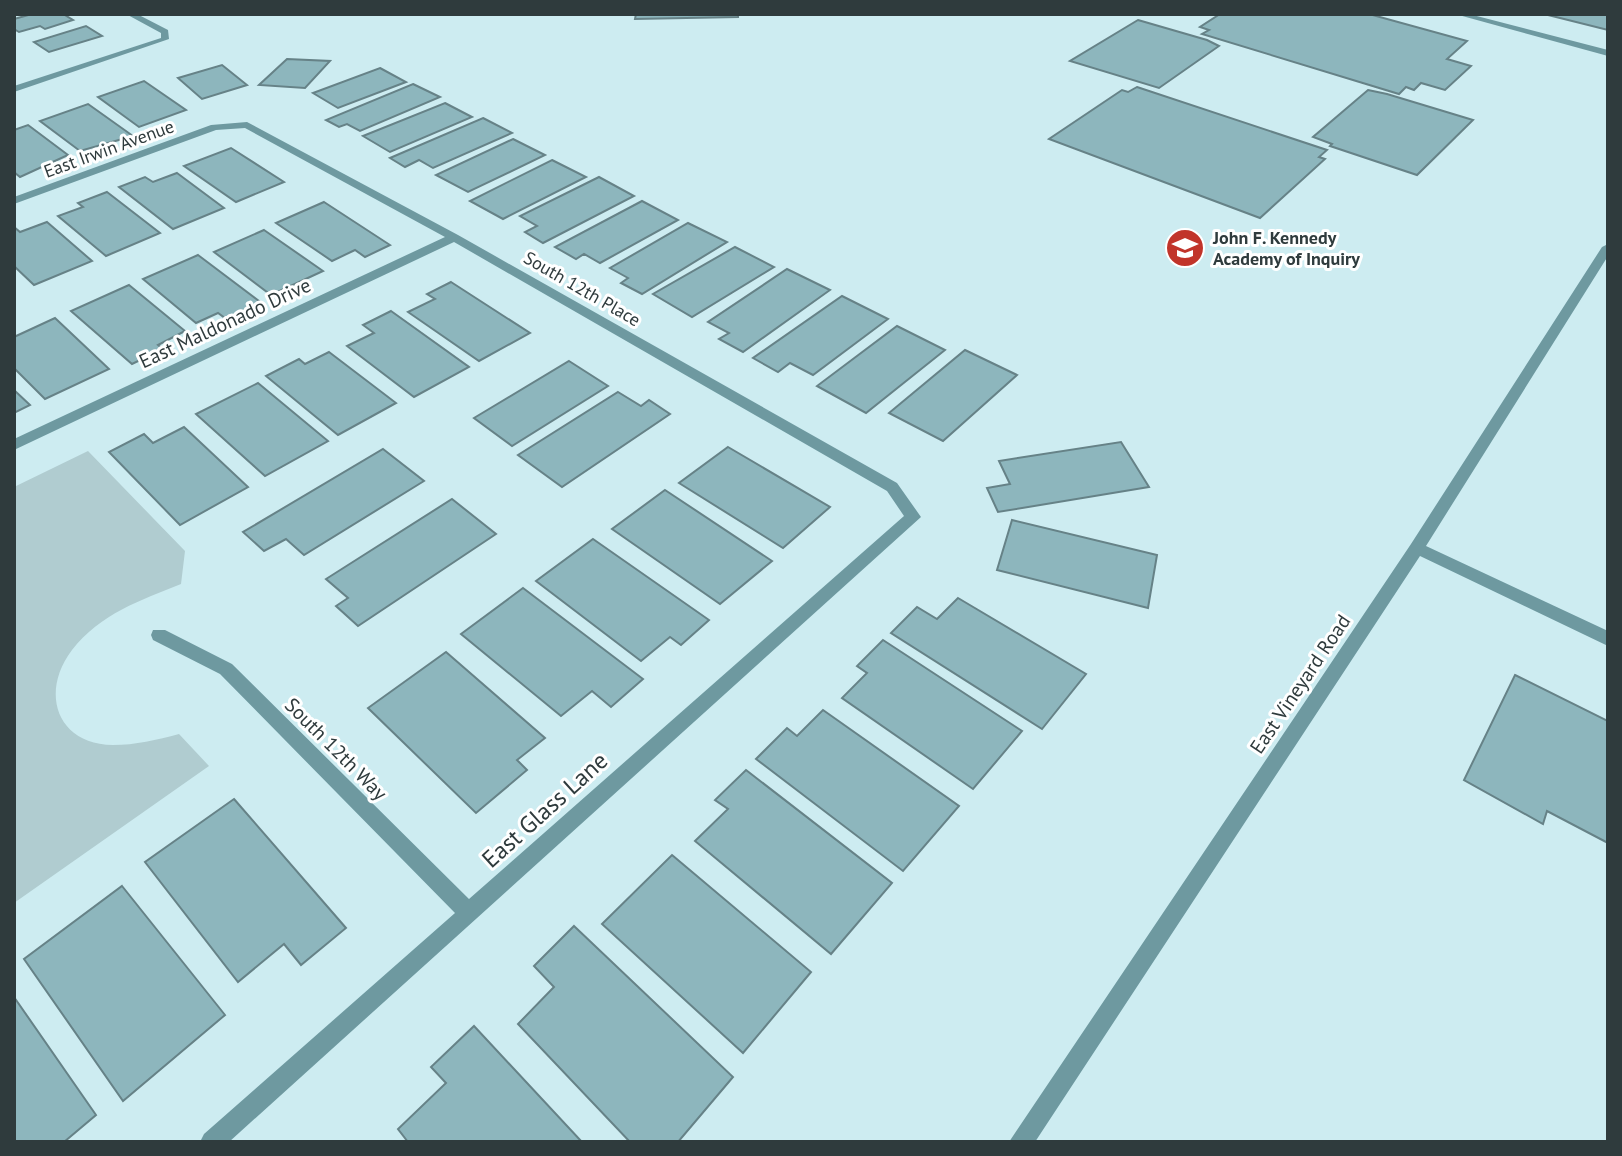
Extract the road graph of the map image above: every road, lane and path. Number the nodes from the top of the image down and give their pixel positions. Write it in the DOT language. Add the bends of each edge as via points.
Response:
graph roads {
  1 [pos="130,14"];
  2 [pos="1459,14"];
  3 [pos="1608,53"];
  4 [pos="14,89"];
  5 [pos="215,127"];
  6 [pos="14,201"];
  7 [pos="454,237"];
  8 [pos="1605,256"];
  9 [pos="14,445"];
  10 [pos="913,517"];
  11 [pos="1417,548"];
  12 [pos="159,635"];
  13 [pos="1608,639"];
  14 [pos="468,912"];
  15 [pos="212,1142"];
  16 [pos="1021,1142"];
  1 -- 4 [label="street" via="165,32 165,39"];
  2 -- 3 [label="street"];
  5 -- 6 [label="street, East Irwin Avenue"];
  5 -- 7 [label="street, South 12th Place" via="247,125"];
  7 -- 9 [label="street, East Maldonado Drive"];
  7 -- 10 [label="street, South 12th Place" via="892,487"];
  8 -- 11 [label="street, East Vineyard Road"];
  10 -- 14 [label="street, East Glass Lane"];
  11 -- 13 [label="street"];
  11 -- 16 [label="street, East Vineyard Road"];
  12 -- 14 [label="street, South 12th Way" via="226,669"];
  14 -- 15 [label="street, East Glass Lane"];
}
